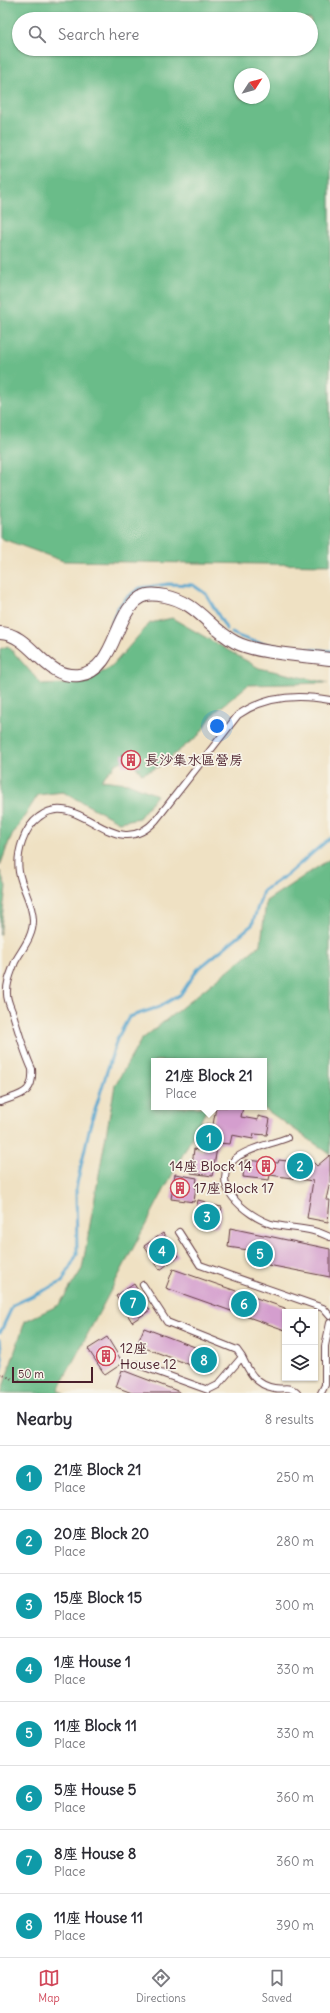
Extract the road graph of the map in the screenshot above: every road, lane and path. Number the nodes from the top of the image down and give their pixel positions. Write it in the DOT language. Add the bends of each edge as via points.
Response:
graph roads {
  1 [pos="5,633"];
  2 [pos="330,659"];
  3 [pos="330,700"];
  4 [pos="0,1102"];
  5 [pos="287,1138"];
  6 [pos="179,1232"];
  7 [pos="330,1237"];
  8 [pos="143,1285"];
  9 [pos="330,1316"];
  10 [pos="330,1323"];
  11 [pos="242,1357"];
  12 [pos="136,1364"];
  13 [pos="0,1374"];
  14 [pos="21,1382"];
  15 [pos="273,1391"];
  16 [pos="297,1393"];
  17 [pos="320,1393"];
  1 -- 2 [label="street" via="48,666 67,675 80,675 92,671 107,655 132,604 147,595 165,596 189,604 234,642 254,649"];
  3 -- 4 [label="lane" via="316,697 282,698 249,708 238,715 156,820 148,829 137,835 118,835 63,809 49,811 29,825 23,839 19,871 32,907 32,932 9,977 7,995 32,1069 33,1081 22,1095"];
  5 -- 7 [label="lane" via="237,1158 226,1171 227,1189 237,1203 256,1217 270,1223 314,1230"];
  6 -- 9 [label="lane" via="200,1265 323,1308"];
  8 -- 11 [label="lane" via="167,1322 237,1350"];
  10 -- 17 [label="lane" via="325,1346 325,1385"];
  11 -- 12 [label="lane" via="218,1385 208,1390"];
  11 -- 15 [label="lane" via="251,1376"];
  13 -- 14 [label="path"];
  15 -- 16 [label="lane" via="287,1387"];
}
